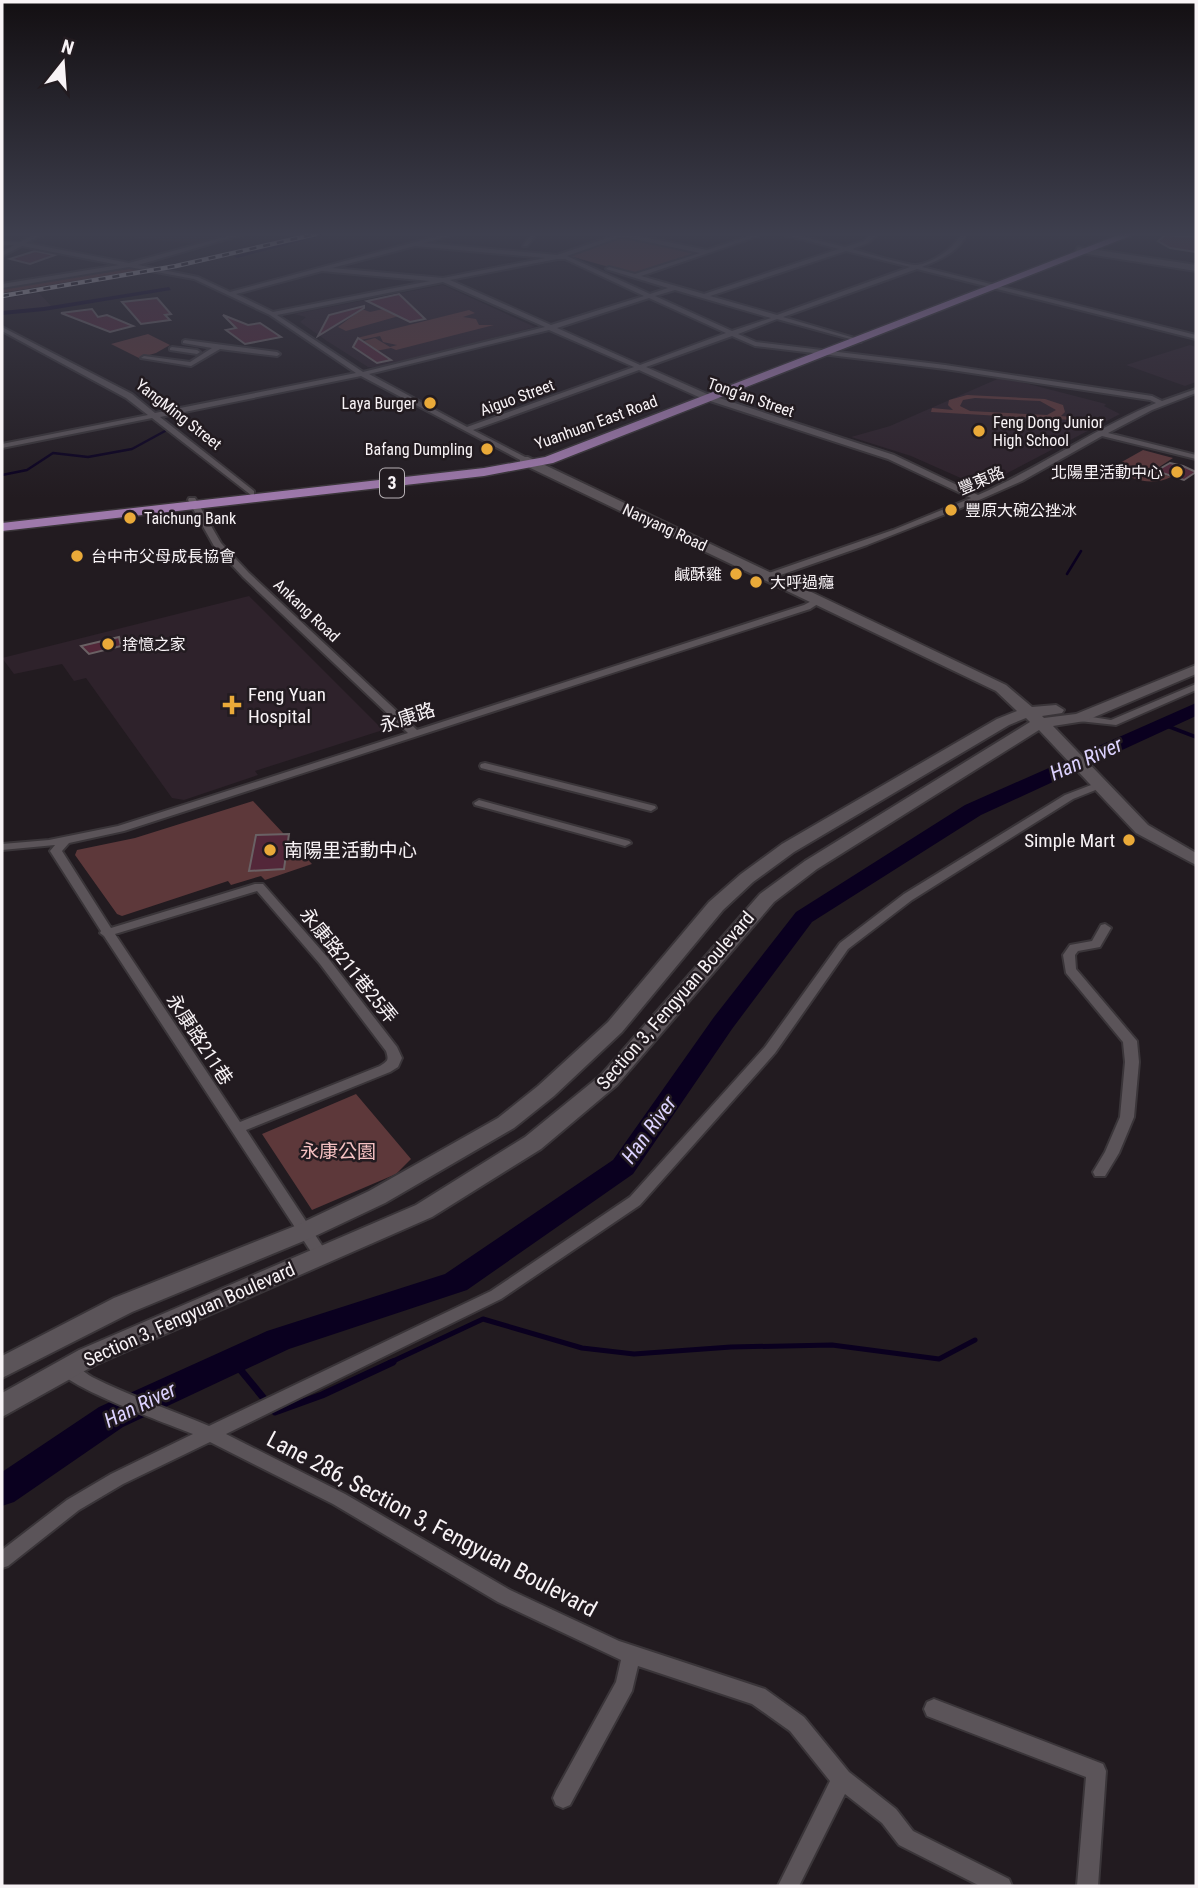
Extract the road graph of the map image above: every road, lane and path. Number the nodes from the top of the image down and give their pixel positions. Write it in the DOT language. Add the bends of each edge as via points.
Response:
graph roads {
  1 [pos="284,322"];
  2 [pos="536,322"];
  3 [pos="568,322"];
  4 [pos="709,322"];
  5 [pos="765,322"];
  6 [pos="795,322"];
  7 [pos="901,322"];
  8 [pos="1136,322"];
  9 [pos="549,328"];
  10 [pos="2,329"];
  11 [pos="734,334"];
  12 [pos="1196,337"];
  13 [pos="856,340"];
  14 [pos="185,342"];
  15 [pos="218,347"];
  16 [pos="172,349"];
  17 [pos="208,353"];
  18 [pos="277,354"];
  19 [pos="821,354"];
  20 [pos="144,358"];
  21 [pos="639,368"];
  22 [pos="362,374"];
  23 [pos="1196,391"];
  24 [pos="707,398"];
  25 [pos="1161,403"];
  26 [pos="156,416"];
  27 [pos="466,430"];
  28 [pos="1103,433"];
  29 [pos="2,446"];
  30 [pos="1196,457"];
  31 [pos="527,462"];
  32 [pos="252,495"];
  33 [pos="976,496"];
  34 [pos="193,502"];
  35 [pos="2,524"];
  36 [pos="769,576"];
  37 [pos="819,600"];
  38 [pos="1196,655"];
  39 [pos="1196,669"];
  40 [pos="1196,687"];
  41 [pos="1033,718"];
  42 [pos="1079,718"];
  43 [pos="414,733"];
  44 [pos="485,766"];
  45 [pos="1097,783"];
  46 [pos="479,803"];
  47 [pos="651,808"];
  48 [pos="64,841"];
  49 [pos="625,843"];
  50 [pos="2,847"];
  51 [pos="1196,860"];
  52 [pos="1105,928"];
  53 [pos="107,933"];
  54 [pos="236,1129"];
  55 [pos="1100,1172"];
  56 [pos="303,1232"];
  57 [pos="322,1256"];
  58 [pos="2,1368"];
  59 [pos="64,1368"];
  60 [pos="2,1406"];
  61 [pos="204,1432"];
  62 [pos="2,1560"];
  63 [pos="631,1655"];
  64 [pos="934,1709"];
  65 [pos="842,1779"];
  66 [pos="563,1798"];
  67 [pos="788,1886"];
  68 [pos="1002,1886"];
  69 [pos="1088,1886"];
  1 -- 22 [label="street, Nanyang Road"];
  2 -- 9 [label="street, Tong’an Street"];
  3 -- 9 [label="street"];
  4 -- 11 [label="street"];
  5 -- 11 [label="street, Aiguo Street"];
  6 -- 13 [label="street"];
  7 -- 13 [label="main road, Yuanhuan East Road / 3"];
  8 -- 12 [label="street"];
  9 -- 21 [label="street, Tong’an Street"];
  9 -- 22 [label="street"];
  10 -- 26 [label="street, YangMing Street" via="89,373"];
  11 -- 19 [label="street" via="755,344"];
  11 -- 21 [label="street, Aiguo Street"];
  13 -- 19 [label="main road, Yuanhuan East Road / 3"];
  14 -- 15 [label="street"];
  15 -- 17 [label="street"];
  15 -- 18 [label="street"];
  16 -- 17 [label="street"];
  17 -- 20 [label="street" via="191,364"];
  19 -- 24 [label="main road, Yuanhuan East Road / 3"];
  19 -- 25 [label="street" via="956,369"];
  21 -- 24 [label="street, Tong’an Street"];
  21 -- 27 [label="street, Aiguo Street"];
  22 -- 26 [label="street"];
  22 -- 27 [label="street, Nanyang Road"];
  23 -- 25 [label="street, 豐東路"];
  24 -- 31 [label="main road, Yuanhuan East Road / 3"];
  24 -- 33 [label="street, Tong’an Street" via="891,457"];
  25 -- 28 [label="street, 豐東路"];
  26 -- 29 [label="street"];
  26 -- 32 [label="street, YangMing Street"];
  27 -- 31 [label="street, Nanyang Road"];
  28 -- 30 [label="street"];
  28 -- 33 [label="street, 豐東路"];
  31 -- 32 [label="main road, Yuanhuan East Road / 3" via="484,472"];
  31 -- 36 [label="street, Nanyang Road"];
  32 -- 34 [label="main road, Yuanhuan East Road / 3"];
  33 -- 36 [label="street, 豐東路" via="933,517"];
  34 -- 35 [label="main road, Yuanhuan East Road / 3"];
  34 -- 43 [label="street, Ankang Road" via="217,544 246,575"];
  36 -- 37 [label="street, Nanyang Road"];
  37 -- 41 [label="street, Nanyang Road" via="1001,688"];
  37 -- 43 [label="street, 永康路"];
  38 -- 41 [label="street" via="1075,708"];
  39 -- 42 [label="street"];
  40 -- 42 [label="street" via="1112,723"];
  41 -- 42 [label="street"];
  41 -- 45 [label="street, Nanyang Road"];
  41 -- 56 [label="street, Section 3, Fengyuan Boulevard" via="1003,722 788,848 716,906 615,1027 506,1123 421,1173"];
  41 -- 57 [label="street, Section 3, Fengyuan Boulevard" via="767,898 609,1080 533,1143 424,1211"];
  43 -- 48 [label="street, 永康路" via="202,804"];
  44 -- 47 [label="street"];
  45 -- 51 [label="street" via="1149,835"];
  45 -- 61 [label="street" via="908,897 844,946 770,1050 635,1202 496,1294"];
  46 -- 49 [label="street"];
  48 -- 50 [label="street, 永康路"];
  48 -- 53 [label="street, 永康路211巷" via="55,851"];
  52 -- 55 [label="street" via="1096,944 1073,948 1069,955 1070,970 1130,1041 1127,1117"];
  53 -- 54 [label="street, 永康路211巷"];
  53 -- 54 [label="street, 永康路211巷25弄" via="259,886 392,1050 393,1064 385,1069"];
  54 -- 56 [label="street, 永康路211巷"];
  56 -- 57 [label="street, 永康路211巷"];
  56 -- 58 [label="street, Section 3, Fengyuan Boulevard" via="123,1304"];
  57 -- 59 [label="street, Section 3, Fengyuan Boulevard"];
  59 -- 60 [label="street, Section 3, Fengyuan Boulevard"];
  59 -- 61 [label="street"];
  61 -- 62 [label="street" via="74,1505"];
  61 -- 63 [label="street, Lane 286, Section 3, Fengyuan Boulevard" via="339,1499 503,1596"];
  63 -- 65 [label="street, Lane 286, Section 3, Fengyuan Boulevard" via="758,1696 797,1724"];
  63 -- 66 [label="street" via="625,1684"];
  64 -- 69 [label="street" via="1096,1771"];
  65 -- 67 [label="street"];
  65 -- 68 [label="street, Lane 286, Section 3, Fengyuan Boulevard" via="889,1816 906,1838"];
}
